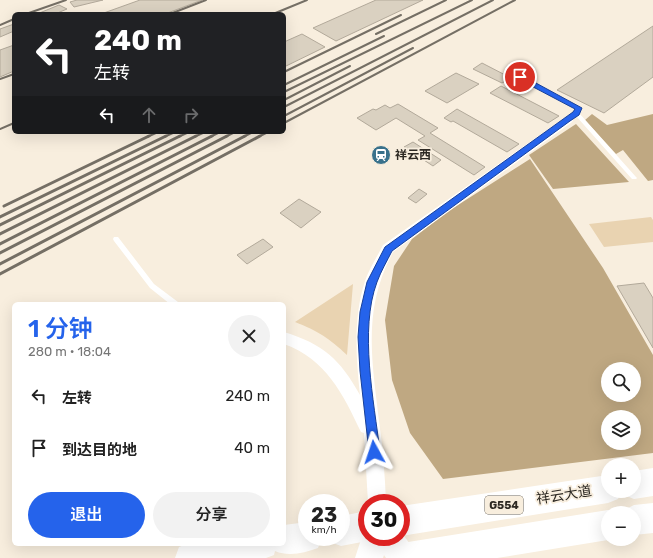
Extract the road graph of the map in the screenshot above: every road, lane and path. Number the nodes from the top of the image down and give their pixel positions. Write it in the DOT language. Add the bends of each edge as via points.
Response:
graph roads {
  1 [pos="520,77"];
  2 [pos="572,116"];
  3 [pos="634,178"];
  4 [pos="116,239"];
  5 [pos="172,302"];
  6 [pos="286,339"];
  7 [pos="374,439"];
  8 [pos="653,482"];
  9 [pos="641,484"];
  10 [pos="601,489"];
  11 [pos="377,494"];
  12 [pos="653,518"];
  13 [pos="641,519"];
  14 [pos="410,520"];
  15 [pos="601,526"];
  16 [pos="298,538"];
  17 [pos="286,540"];
  18 [pos="253,546"];
  19 [pos="372,546"];
  20 [pos="394,546"];
  21 [pos="190,558"];
  22 [pos="369,558"];
  23 [pos="403,558"];
  1 -- 2 [label="lane" via="578,108"];
  2 -- 3 [label="lane"];
  2 -- 7 [label="street" via="388,249 372,282 366,305 364,331 364,359"];
  4 -- 5 [label="lane" via="152,286"];
  6 -- 7 [label="street" via="308,348 337,374"];
  7 -- 11 [label="street"];
  8 -- 9 [label="highway"];
  10 -- 14 [label="highway, 祥云大道 / G554"];
  12 -- 13 [label="highway"];
  15 -- 23 [label="highway"];
  16 -- 17 [label="highway"];
  18 -- 21 [label="highway"];
  19 -- 22 [label="main road"];
  20 -- 23 [label="main road"];
}
